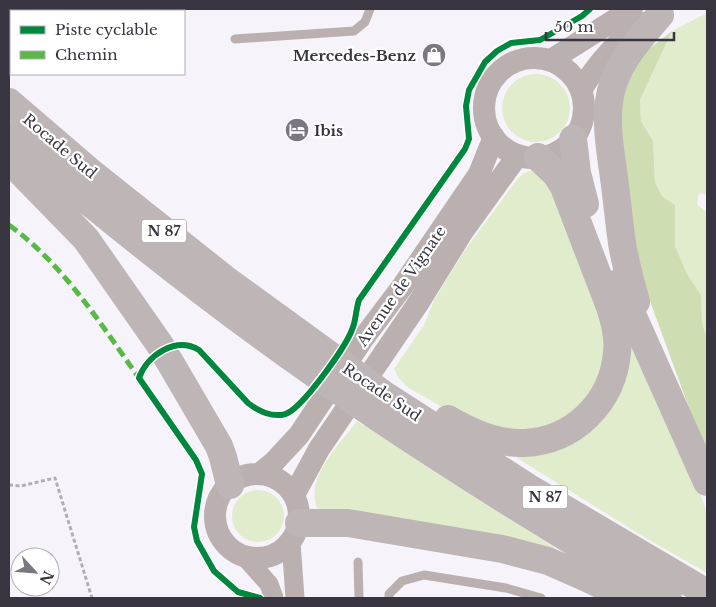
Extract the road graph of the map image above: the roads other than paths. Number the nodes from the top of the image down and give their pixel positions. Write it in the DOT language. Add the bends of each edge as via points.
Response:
graph roads {
  1 [pos="370,9"];
  2 [pos="632,9"];
  3 [pos="666,12"];
  4 [pos="235,39"];
  5 [pos="551,60"];
  6 [pos="581,90"];
  7 [pos="9,102"];
  8 [pos="9,136"];
  9 [pos="494,136"];
  10 [pos="573,139"];
  11 [pos="528,156"];
  12 [pos="9,160"];
  13 [pos="646,345"];
  14 [pos="318,354"];
  15 [pos="383,399"];
  16 [pos="259,474"];
  17 [pos="707,482"];
  18 [pos="230,485"];
  19 [pos="294,495"];
  20 [pos="295,532"];
  21 [pos="244,556"];
  22 [pos="358,562"];
  23 [pos="707,593"];
  24 [pos="274,598"];
  25 [pos="295,598"];
  26 [pos="360,598"];
  27 [pos="388,598"];
  28 [pos="541,598"];
  29 [pos="629,598"];
  30 [pos="668,598"];
  1 -- 4 [label="lane" via="365,22 354,32"];
  2 -- 5 [label="street"];
  3 -- 6 [label="street" via="614,47"];
  3 -- 13 [label="highway" via="637,43 617,75 610,97 608,120 622,243"];
  5 -- 6 [label="street" via="564,67"];
  5 -- 9 [label="street" via="520,60 495,78 487,92 484,107"];
  6 -- 10 [label="street" via="584,100 582,121"];
  7 -- 14 [label="highway, Rocade Sud / N 87" via="94,175"];
  8 -- 14 [label="highway, Rocade Sud / N 87" via="216,303"];
  9 -- 11 [label="street" via="504,148"];
  9 -- 16 [label="street, Avenue de Vignate" via="479,174 402,287 299,435 273,464"];
  10 -- 11 [label="street" via="557,152"];
  10 -- 13 [label="highway" via="576,173 588,212"];
  11 -- 15 [label="highway" via="556,174 564,187 615,322 616,362 604,395 590,415 570,429 550,439 523,443 472,432"];
  11 -- 19 [label="street, Avenue de Vignate" via="463,232 319,449"];
  12 -- 18 [label="highway" via="86,239 164,351 219,446"];
  13 -- 17 [label="highway"];
  14 -- 15 [label="highway"];
  15 -- 23 [label="highway, Rocade Sud / N 87"];
  15 -- 30 [label="highway, Rocade Sud / N 87" via="508,503"];
  16 -- 18 [label="street" via="246,476"];
  16 -- 19 [label="street" via="277,479"];
  18 -- 21 [label="street" via="218,503 216,525 226,544"];
  19 -- 20 [label="street" via="299,508"];
  20 -- 21 [label="street" via="274,555"];
  20 -- 25 [label="street"];
  20 -- 29 [label="highway" via="348,523 502,549 548,561"];
  21 -- 24 [label="street" via="269,584"];
  22 -- 26 [label="lane"];
  27 -- 28 [label="lane" via="402,581 424,575 506,588"];
}
